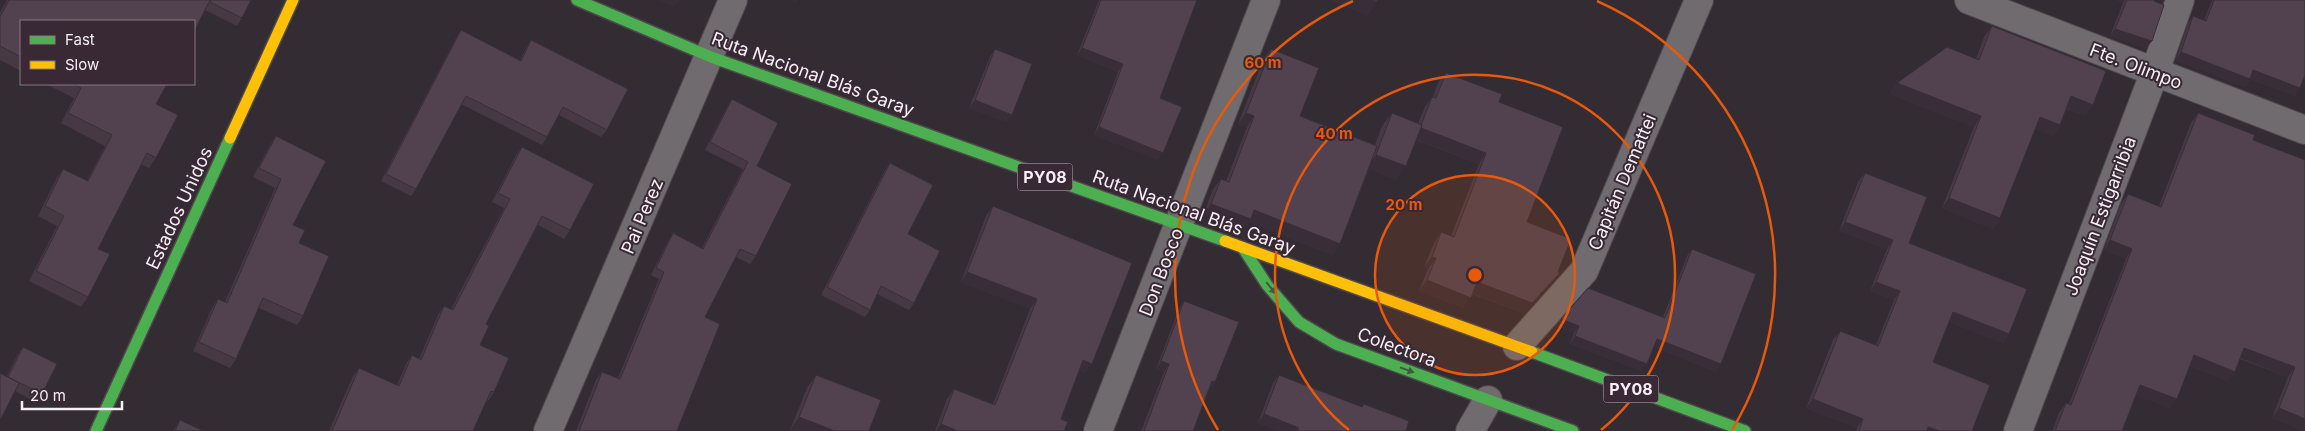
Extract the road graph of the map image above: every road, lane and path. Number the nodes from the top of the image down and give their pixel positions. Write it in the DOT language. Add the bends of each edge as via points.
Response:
graph roads {
  1 [pos="294,0"];
  2 [pos="577,0"];
  3 [pos="733,0"];
  4 [pos="1266,0"];
  5 [pos="1699,0"];
  6 [pos="1969,0"];
  7 [pos="2180,0"];
  8 [pos="710,57"];
  9 [pos="2154,74"];
  10 [pos="2305,130"];
  11 [pos="1179,225"];
  12 [pos="1243,248"];
  13 [pos="1517,346"];
  14 [pos="1488,400"];
  15 [pos="96,431"];
  16 [pos="548,431"];
  17 [pos="1098,431"];
  18 [pos="1470,431"];
  19 [pos="1573,431"];
  20 [pos="1745,431"];
  21 [pos="2018,431"];
  1 -- 15 [label="main road, Estados Unidos"];
  2 -- 8 [label="main road, Ruta Nacional Blás Garay / PY08"];
  3 -- 8 [label="street, Pai Perez"];
  4 -- 11 [label="street, Don Bosco"];
  5 -- 13 [label="street, Capitán Demattei" via="1584,271"];
  6 -- 9 [label="street, Fte. Olimpo"];
  7 -- 9 [label="street, Joaquín Estigarribia"];
  8 -- 11 [label="main road, Ruta Nacional Blás Garay / PY08"];
  8 -- 16 [label="street, Pai Perez"];
  9 -- 10 [label="street, Fte. Olimpo"];
  9 -- 21 [label="street, Joaquín Estigarribia"];
  11 -- 12 [label="main road, Ruta Nacional Blás Garay / PY08"];
  11 -- 17 [label="street, Don Bosco"];
  12 -- 13 [label="main road, Ruta Nacional Blás Garay / PY08"];
  12 -- 14 [label="main road, Colectora, one-way" via="1299,322 1336,344"];
  13 -- 20 [label="main road, Ruta Nacional Blás Garay / PY08"];
  14 -- 18 [label="street"];
  14 -- 19 [label="main road, Colectora"];
}
